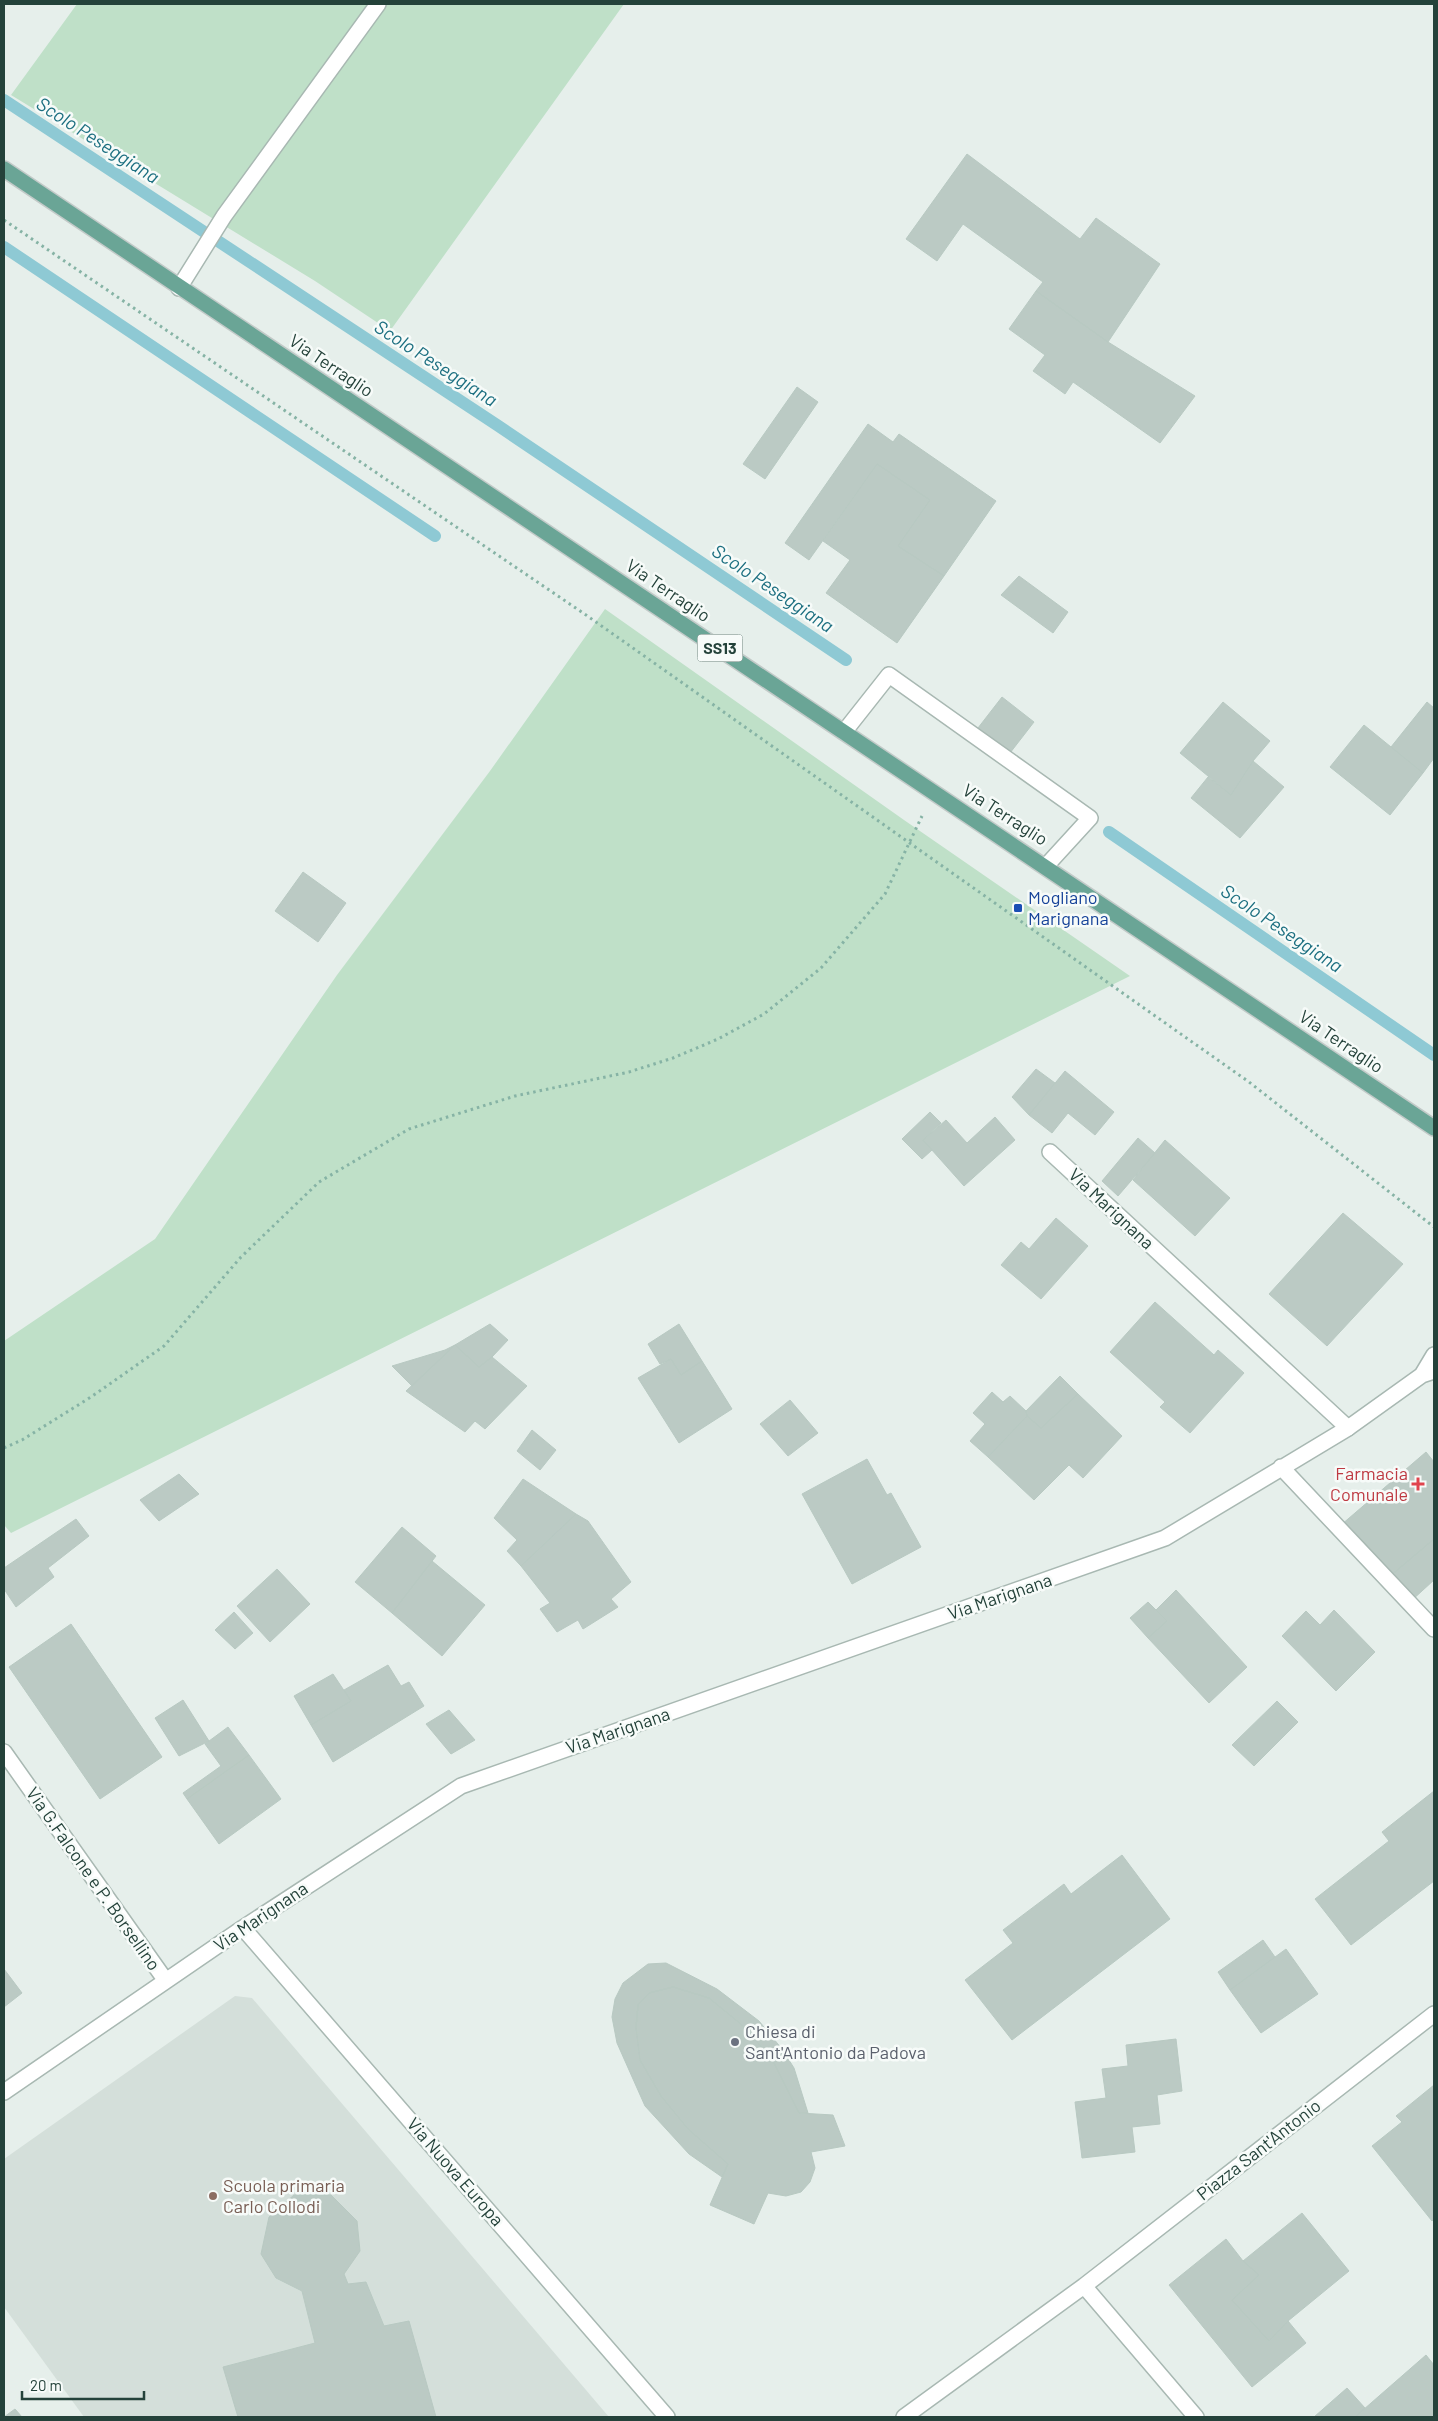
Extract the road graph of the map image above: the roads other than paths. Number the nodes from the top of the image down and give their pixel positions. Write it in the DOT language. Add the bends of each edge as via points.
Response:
graph roads {
  1 [pos="378,4"];
  2 [pos="4,170"];
  3 [pos="179,288"];
  4 [pos="844,732"];
  5 [pos="1047,865"];
  6 [pos="1434,1128"];
  7 [pos="1050,1152"];
  8 [pos="1434,1355"];
  9 [pos="1428,1373"];
  10 [pos="1348,1428"];
  11 [pos="1281,1468"];
  12 [pos="1434,1629"];
  13 [pos="4,1752"];
  14 [pos="243,1928"];
  15 [pos="166,1981"];
  16 [pos="1434,2014"];
  17 [pos="4,2092"];
  18 [pos="1084,2286"];
  19 [pos="667,2417"];
  20 [pos="904,2417"];
  21 [pos="1196,2417"];
  1 -- 3 [label="street" via="224,216"];
  2 -- 3 [label="main road, Via Terraglio / SS13"];
  3 -- 4 [label="main road, Via Terraglio / SS13"];
  4 -- 5 [label="main road, Via Terraglio / SS13"];
  4 -- 5 [label="street" via="889,675 1090,818"];
  5 -- 6 [label="main road, Via Terraglio / SS13"];
  7 -- 10 [label="street, Via Marignana"];
  8 -- 9 [label="street, Via Marignana"];
  9 -- 10 [label="street, Via Marignana"];
  10 -- 11 [label="street, Via Marignana"];
  11 -- 12 [label="street"];
  11 -- 14 [label="street, Via Marignana" via="1165,1538 461,1786"];
  13 -- 15 [label="street, Via G.Falcone e P. Borsellino"];
  14 -- 15 [label="street, Via Marignana"];
  14 -- 19 [label="street, Via Nuova Europa"];
  15 -- 17 [label="street, Via Marignana"];
  16 -- 18 [label="street, Piazza Sant'Antonio"];
  18 -- 20 [label="street, Piazza Sant'Antonio"];
  18 -- 21 [label="street"];
}
